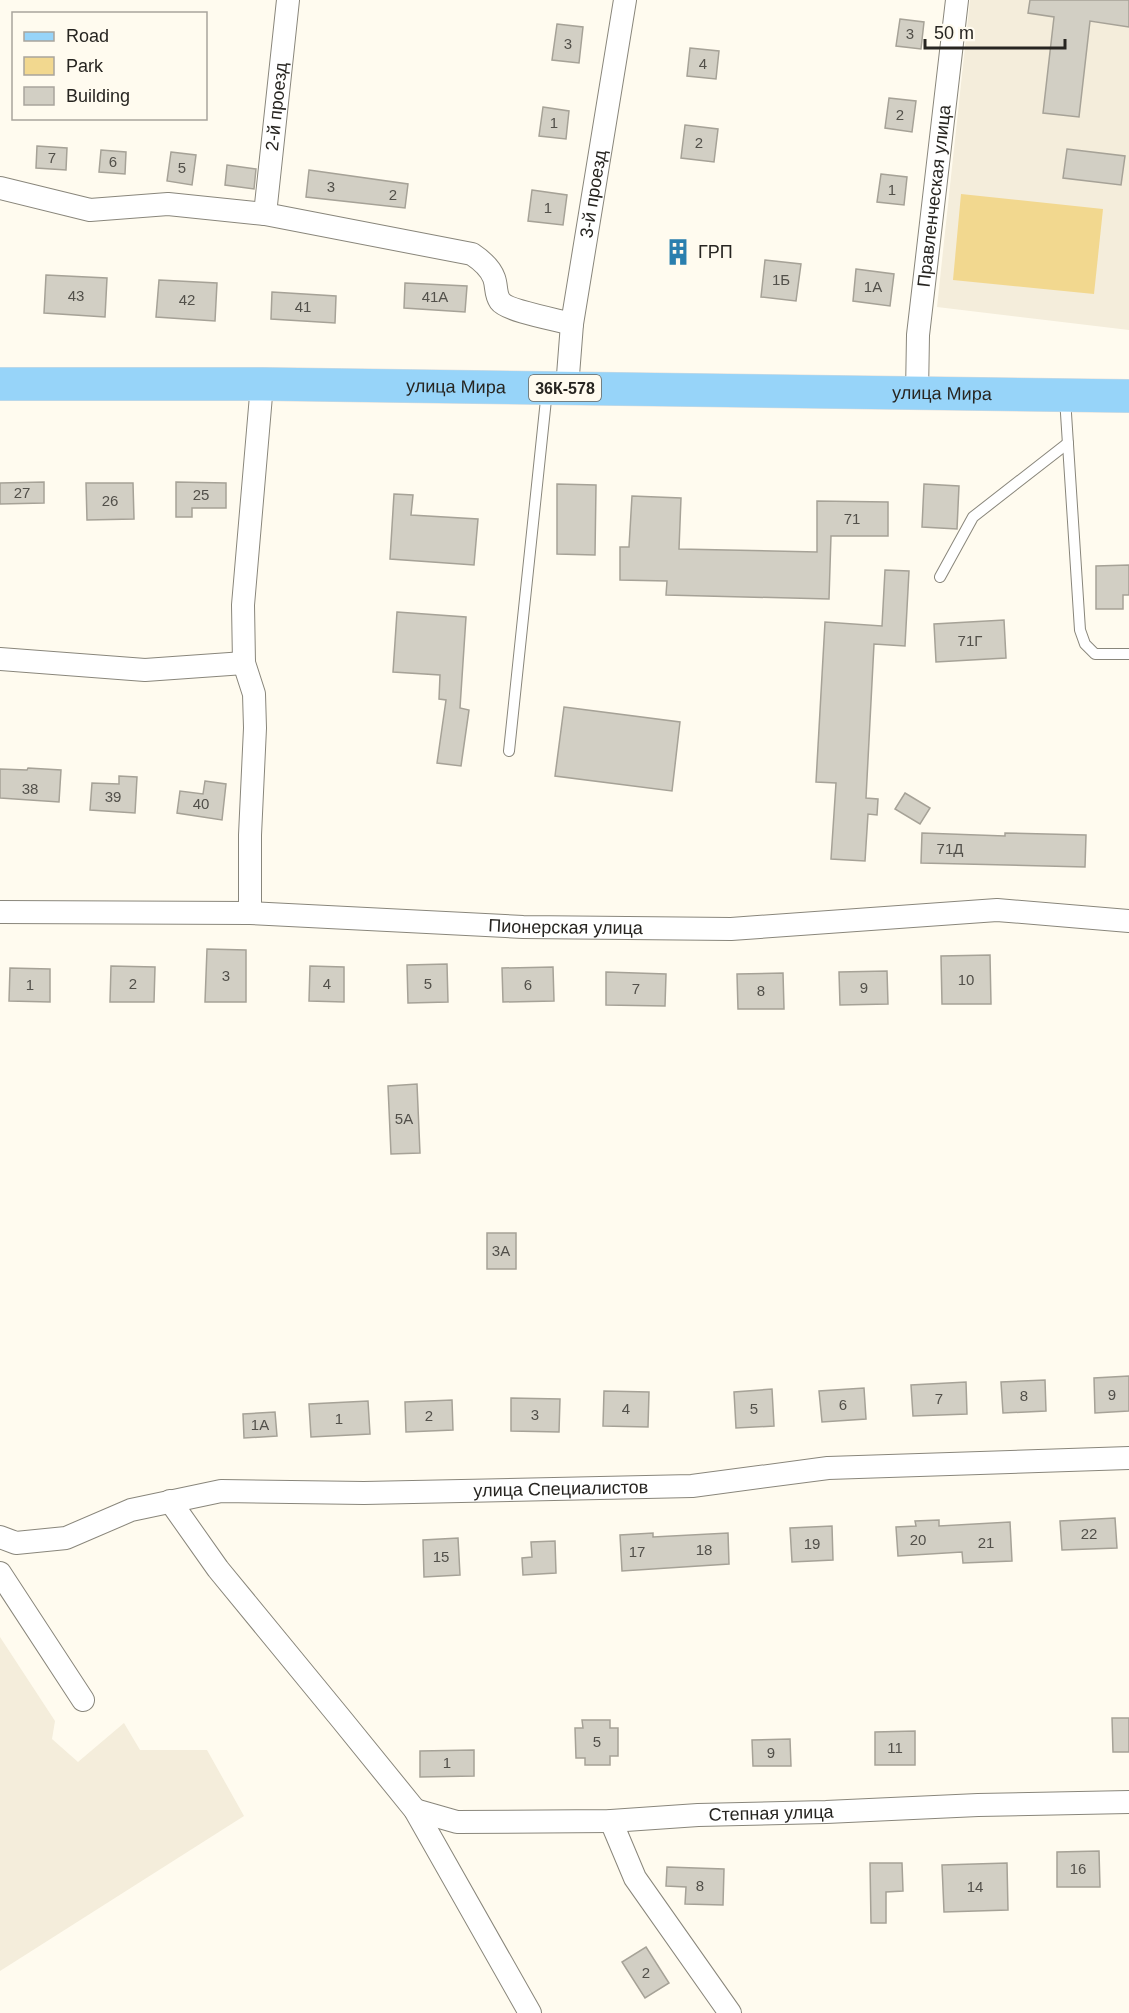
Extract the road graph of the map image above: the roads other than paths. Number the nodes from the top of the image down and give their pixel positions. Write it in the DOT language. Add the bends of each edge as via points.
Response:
graph roads {
  1 [pos="288,0"];
  2 [pos="625,0"];
  3 [pos="957,0"];
  4 [pos="0,188"];
  5 [pos="265,214"];
  6 [pos="572,324"];
  7 [pos="0,384"];
  8 [pos="262,384"];
  9 [pos="557,388"];
  10 [pos="917,393"];
  11 [pos="1065,395"];
  12 [pos="1129,396"];
  13 [pos="1068,443"];
  14 [pos="940,577"];
  15 [pos="1129,654"];
  16 [pos="0,659"];
  17 [pos="244,663"];
  18 [pos="509,751"];
  19 [pos="0,912"];
  20 [pos="250,913"];
  21 [pos="1129,921"];
  22 [pos="1129,1458"];
  23 [pos="170,1502"];
  24 [pos="0,1537"];
  25 [pos="0,1573"];
  26 [pos="83,1700"];
  27 [pos="1129,1803"];
  28 [pos="414,1810"];
  29 [pos="611,1821"];
  30 [pos="530,2013"];
  31 [pos="730,2013"];
  1 -- 5 [label="street, 2-й проезд"];
  2 -- 6 [label="street, 3-й проезд"];
  3 -- 10 [label="street, Правленческая улица" via="918,336"];
  4 -- 5 [label="street" via="90,210 168,204"];
  5 -- 6 [label="street" via="472,254 494,278 500,303"];
  6 -- 9 [label="street, 3-й проезд"];
  7 -- 8 [label="main road, улица Мира / 36К-578"];
  8 -- 9 [label="main road, улица Мира / 36К-578"];
  8 -- 17 [label="street" via="243,605"];
  9 -- 10 [label="main road, улица Мира / 36К-578"];
  9 -- 18 [label="lane"];
  10 -- 11 [label="main road, улица Мира / 36К-578"];
  11 -- 12 [label="main road, улица Мира / 36К-578"];
  11 -- 13 [label="lane"];
  13 -- 14 [label="lane" via="973,517"];
  13 -- 15 [label="lane" via="1080,630 1085,644 1095,654"];
  16 -- 17 [label="street" via="145,670"];
  17 -- 20 [label="street" via="254,694 255,728"];
  19 -- 20 [label="street, Пионерская улица"];
  20 -- 21 [label="street, Пионерская улица" via="535,928 731,929 997,910"];
  22 -- 23 [label="street, улица Специалистов" via="828,1468 692,1486 364,1493 220,1491"];
  23 -- 24 [label="street, улица Специалистов" via="131,1510 66,1538 16,1543"];
  23 -- 28 [label="street" via="218,1569"];
  25 -- 26 [label="street"];
  27 -- 29 [label="street, Степная улица" via="978,1805"];
  28 -- 29 [label="street, Степная улица" via="457,1822"];
  28 -- 30 [label="street"];
  29 -- 31 [label="street" via="635,1878"];
}
